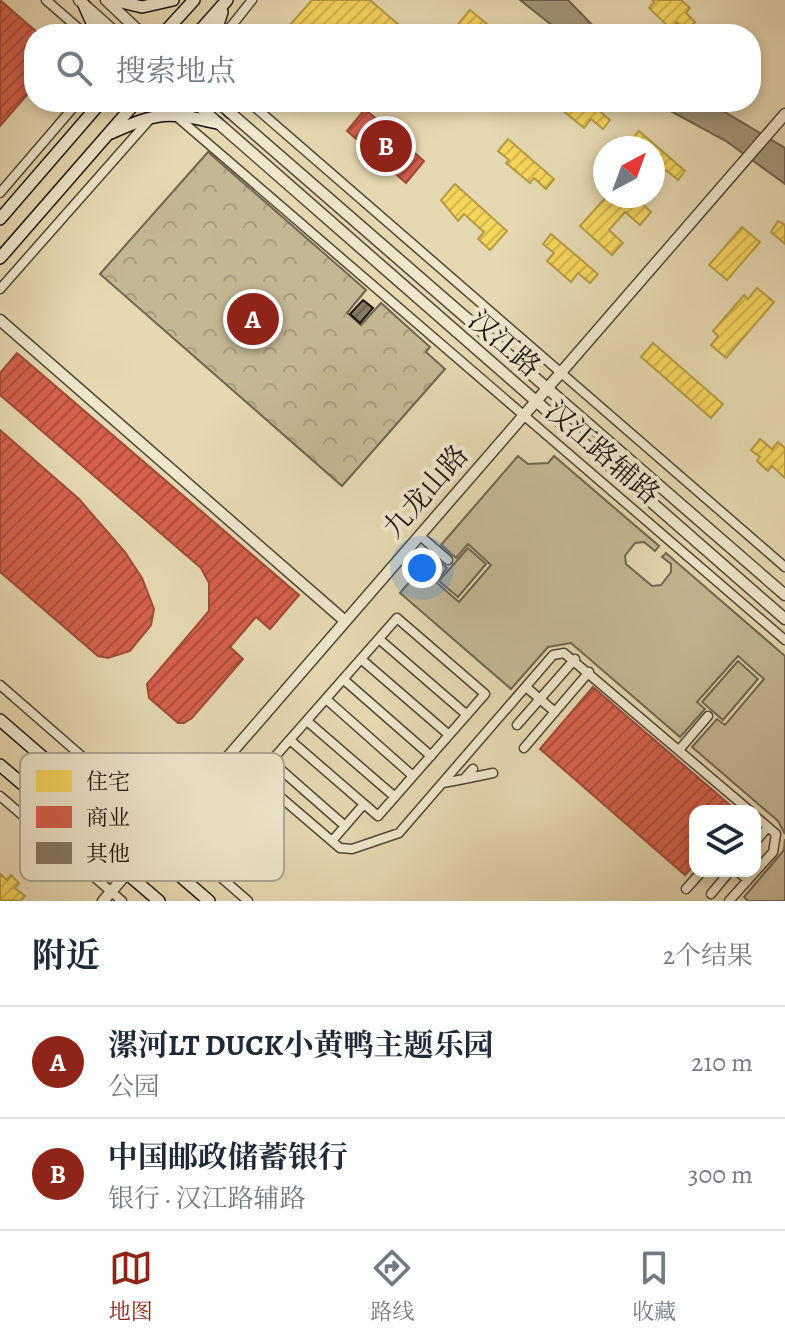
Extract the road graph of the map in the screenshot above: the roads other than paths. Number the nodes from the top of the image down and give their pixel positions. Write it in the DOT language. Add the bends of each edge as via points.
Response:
graph roads {
  1 [pos="46,0"];
  2 [pos="106,0"];
  3 [pos="113,0"];
  4 [pos="131,0"];
  5 [pos="173,0"];
  6 [pos="194,0"];
  7 [pos="227,0"];
  8 [pos="252,0"];
  9 [pos="81,3"];
  10 [pos="162,3"];
  11 [pos="142,7"];
  12 [pos="74,24"];
  13 [pos="92,24"];
  14 [pos="105,24"];
  15 [pos="131,24"];
  16 [pos="172,24"];
  17 [pos="206,24"];
  18 [pos="219,24"];
  19 [pos="233,24"];
  20 [pos="69,112"];
  21 [pos="89,112"];
  22 [pos="92,112"];
  23 [pos="127,112"];
  24 [pos="205,112"];
  25 [pos="233,112"];
  26 [pos="261,112"];
  27 [pos="172,113"];
  28 [pos="785,114"];
  29 [pos="154,115"];
  30 [pos="87,117"];
  31 [pos="217,123"];
  32 [pos="107,135"];
  33 [pos="0,193"];
  34 [pos="0,219"];
  35 [pos="0,258"];
  36 [pos="0,289"];
  37 [pos="0,320"];
  38 [pos="561,372"];
  39 [pos="547,387"];
  40 [pos="534,401"];
  41 [pos="524,413"];
  42 [pos="419,535"];
  43 [pos="448,560"];
  44 [pos="785,567"];
  45 [pos="785,595"];
  46 [pos="785,619"];
  47 [pos="345,621"];
  48 [pos="379,639"];
  49 [pos="785,640"];
  50 [pos="361,659"];
  51 [pos="575,659"];
  52 [pos="589,672"];
  53 [pos="343,679"];
  54 [pos="0,685"];
  55 [pos="526,687"];
  56 [pos="326,699"];
  57 [pos="540,699"];
  58 [pos="555,712"];
  59 [pos="467,715"];
  60 [pos="708,716"];
  61 [pos="0,720"];
  62 [pos="307,721"];
  63 [pos="517,725"];
  64 [pos="449,735"];
  65 [pos="290,740"];
  66 [pos="524,748"];
  67 [pos="679,750"];
  68 [pos="38,753"];
  69 [pos="77,753"];
  70 [pos="231,753"];
  71 [pos="278,753"];
  72 [pos="431,756"];
  73 [pos="0,765"];
  74 [pos="473,769"];
  75 [pos="284,772"];
  76 [pos="493,773"];
  77 [pos="413,776"];
  78 [pos="464,779"];
  79 [pos="20,782"];
  80 [pos="442,783"];
  81 [pos="0,796"];
  82 [pos="395,797"];
  83 [pos="284,800"];
  84 [pos="364,804"];
  85 [pos="743,805"];
  86 [pos="20,813"];
  87 [pos="761,821"];
  88 [pos="345,826"];
  89 [pos="768,827"];
  90 [pos="761,835"];
  91 [pos="332,841"];
  92 [pos="697,877"];
  93 [pos="725,877"];
  94 [pos="744,877"];
  95 [pos="748,880"];
  96 [pos="98,881"];
  97 [pos="121,881"];
  98 [pos="136,881"];
  99 [pos="186,881"];
  100 [pos="225,881"];
  101 [pos="686,889"];
  102 [pos="111,892"];
  103 [pos="711,894"];
  104 [pos="103,901"];
  105 [pos="122,901"];
  106 [pos="159,901"];
  107 [pos="209,901"];
  108 [pos="248,901"];
  109 [pos="729,901"];
  1 -- 12 [label="street"];
  2 -- 15 [label="street"];
  3 -- 11 [label="main road"];
  4 -- 11 [label="street"];
  5 -- 10 [label="main road"];
  6 -- 16 [label="main road"];
  7 -- 17 [label="main road"];
  7 -- 18 [label="main road"];
  8 -- 19 [label="street"];
  9 -- 13 [label="main road"];
  9 -- 14 [label="street"];
  10 -- 11 [label="main road"];
  20 -- 33 [label="street"];
  21 -- 30 [label="main road"];
  22 -- 30 [label="main road"];
  23 -- 32 [label="main road"];
  24 -- 31 [label="street, 汉江路"];
  25 -- 39 [label="street, 汉江路"];
  26 -- 38 [label="street, 汉江路辅路"];
  27 -- 29 [label="main road"];
  27 -- 31 [label="main road"];
  27 -- 41 [label="street, 汉江路辅路"];
  28 -- 38 [label="street, 九龙山路"];
  29 -- 32 [label="main road"];
  29 -- 36 [label="street"];
  30 -- 34 [label="main road"];
  31 -- 40 [label="street, 汉江路"];
  32 -- 35 [label="main road"];
  37 -- 47 [label="street"];
  38 -- 39 [label="street, 九龙山路"];
  38 -- 44 [label="street, 汉江路辅路"];
  39 -- 40 [label="street, 九龙山路"];
  39 -- 45 [label="street, 汉江路"];
  40 -- 41 [label="street, 九龙山路"];
  40 -- 46 [label="street, 汉江路"];
  41 -- 42 [label="street, 九龙山路"];
  41 -- 49 [label="street, 汉江路辅路"];
  42 -- 43 [label="street"];
  42 -- 47 [label="street, 九龙山路"];
  47 -- 70 [label="street, 九龙山路"];
  48 -- 50 [label="street"];
  48 -- 59 [label="street"];
  48 -- 59 [label="street" via="397,618 485,694"];
  50 -- 53 [label="street"];
  50 -- 64 [label="street"];
  51 -- 52 [label="street"];
  51 -- 55 [label="street" via="553,655"];
  51 -- 57 [label="street"];
  52 -- 58 [label="street"];
  52 -- 67 [label="street"];
  53 -- 56 [label="street"];
  53 -- 72 [label="street"];
  54 -- 69 [label="street"];
  55 -- 57 [label="street"];
  55 -- 80 [label="street"];
  56 -- 62 [label="street"];
  56 -- 77 [label="street"];
  57 -- 58 [label="street"];
  57 -- 63 [label="street"];
  58 -- 66 [label="street"];
  59 -- 64 [label="street"];
  60 -- 67 [label="street"];
  61 -- 68 [label="main road"];
  62 -- 65 [label="street"];
  62 -- 82 [label="street"];
  64 -- 72 [label="street"];
  65 -- 71 [label="street"];
  65 -- 84 [label="street"];
  67 -- 85 [label="street"];
  72 -- 77 [label="street"];
  73 -- 79 [label="main road"];
  74 -- 78 [label="street"];
  75 -- 88 [label="street"];
  76 -- 78 [label="street"];
  77 -- 82 [label="street"];
  78 -- 80 [label="street"];
  80 -- 91 [label="street" via="399,833 352,849"];
  81 -- 86 [label="street"];
  82 -- 84 [label="street" via="378,816"];
  83 -- 91 [label="street"];
  84 -- 88 [label="street"];
  87 -- 89 [label="street"];
  88 -- 91 [label="street"];
  89 -- 90 [label="street"];
  89 -- 95 [label="street" via="776,834 773,852"];
  92 -- 101 [label="street"];
  93 -- 103 [label="street"];
  94 -- 95 [label="street"];
  95 -- 109 [label="street"];
  96 -- 102 [label="street"];
  97 -- 102 [label="street, 九龙山路"];
  98 -- 106 [label="main road"];
  99 -- 107 [label="main road"];
  100 -- 108 [label="street"];
  102 -- 104 [label="street, 九龙山路"];
  102 -- 105 [label="street"];
}
